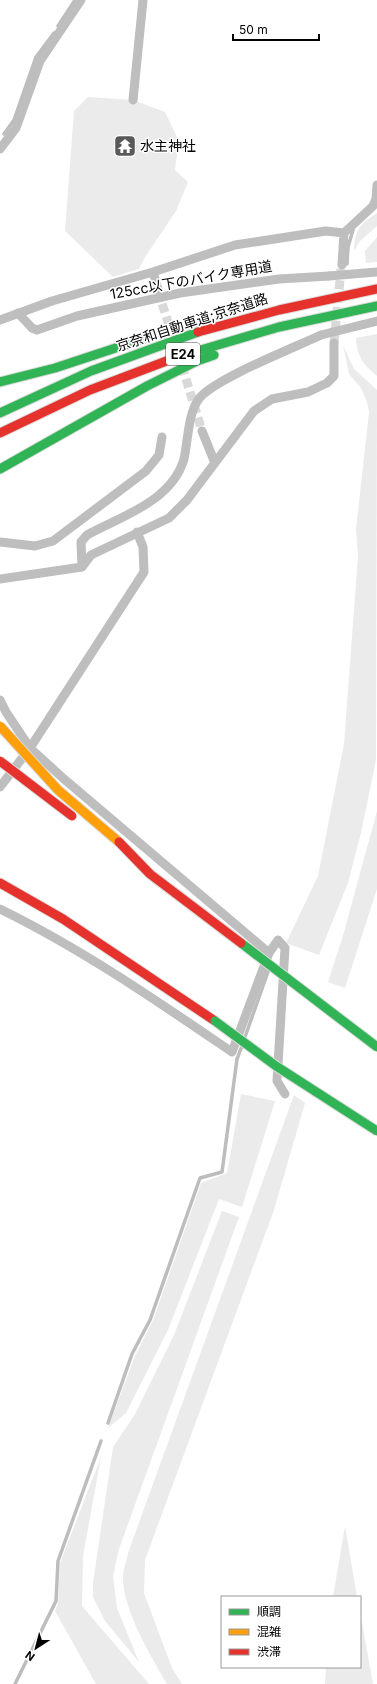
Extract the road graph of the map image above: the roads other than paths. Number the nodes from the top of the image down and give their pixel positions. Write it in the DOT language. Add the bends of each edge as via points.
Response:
graph roads {
  1 [pos="81,0"];
  2 [pos="143,0"];
  3 [pos="132,100"];
  4 [pos="0,149"];
  5 [pos="377,185"];
  6 [pos="344,233"];
  7 [pos="342,265"];
  8 [pos="153,272"];
  9 [pos="377,272"];
  10 [pos="158,289"];
  11 [pos="377,289"];
  12 [pos="377,306"];
  13 [pos="18,314"];
  14 [pos="317,317"];
  15 [pos="239,318"];
  16 [pos="0,320"];
  17 [pos="377,322"];
  18 [pos="180,329"];
  19 [pos="158,334"];
  20 [pos="334,343"];
  21 [pos="0,382"];
  22 [pos="0,413"];
  23 [pos="202,431"];
  24 [pos="0,433"];
  25 [pos="162,437"];
  26 [pos="215,463"];
  27 [pos="0,469"];
  28 [pos="137,532"];
  29 [pos="0,542"];
  30 [pos="82,567"];
  31 [pos="0,579"];
  32 [pos="0,700"];
  33 [pos="0,726"];
  34 [pos="30,748"];
  35 [pos="0,761"];
  36 [pos="0,787"];
  37 [pos="150,874"];
  38 [pos="0,883"];
  39 [pos="7,898"];
  40 [pos="0,910"];
  41 [pos="269,953"];
  42 [pos="215,1021"];
  43 [pos="377,1047"];
  44 [pos="285,1094"];
  45 [pos="377,1131"];
  1 -- 4 [label="street" via="40,61 16,128"];
  2 -- 3 [label="street"];
  5 -- 6 [label="street" via="373,206"];
  6 -- 7 [label="street"];
  6 -- 8 [label="street" via="326,231 235,245"];
  8 -- 10 [label="street"];
  8 -- 13 [label="street" via="52,301"];
  9 -- 13 [label="street, 125cc以下のバイク専用道, bridge" via="279,279 180,293 77,316 37,330"];
  11 -- 15 [label="highway, 京奈和自動車道;京奈道路 / E24" via="310,301"];
  12 -- 14 [label="highway, 京奈和自動車道;京奈道路 / E24"];
  13 -- 16 [label="street"];
  14 -- 24 [label="highway, 京奈和自動車道;京奈道路 / E24" via="173,357 42,410"];
  14 -- 27 [label="highway" via="197,361 147,386"];
  15 -- 18 [label="highway"];
  15 -- 22 [label="highway, 京奈和自動車道;京奈道路 / E24" via="167,341 96,368"];
  17 -- 30 [label="street, bridge" via="321,335 216,384 198,400 178,476 166,491 87,534 81,542"];
  19 -- 21 [label="highway" via="55,368"];
  20 -- 26 [label="street" via="334,376 327,383 308,392 272,399 254,411"];
  23 -- 26 [label="street"];
  25 -- 29 [label="street" via="159,455 146,471 54,541 35,546"];
  26 -- 28 [label="street" via="187,500 169,518"];
  28 -- 30 [label="street" via="91,555"];
  28 -- 34 [label="street" via="143,548 144,572"];
  30 -- 31 [label="street"];
  32 -- 34 [label="street"];
  33 -- 37 [label="highway, bridge" via="58,790 122,844"];
  34 -- 36 [label="street"];
  34 -- 41 [label="street"];
  35 -- 37 [label="highway, bridge"];
  37 -- 43 [label="highway, bridge"];
  38 -- 42 [label="highway" via="63,920"];
  39 -- 42 [label="highway" via="73,932"];
  40 -- 41 [label="street" via="58,940 139,989 232,1052"];
  41 -- 44 [label="street" via="278,940 285,948 277,1081"];
  42 -- 45 [label="highway, bridge" via="276,1066"];
}
